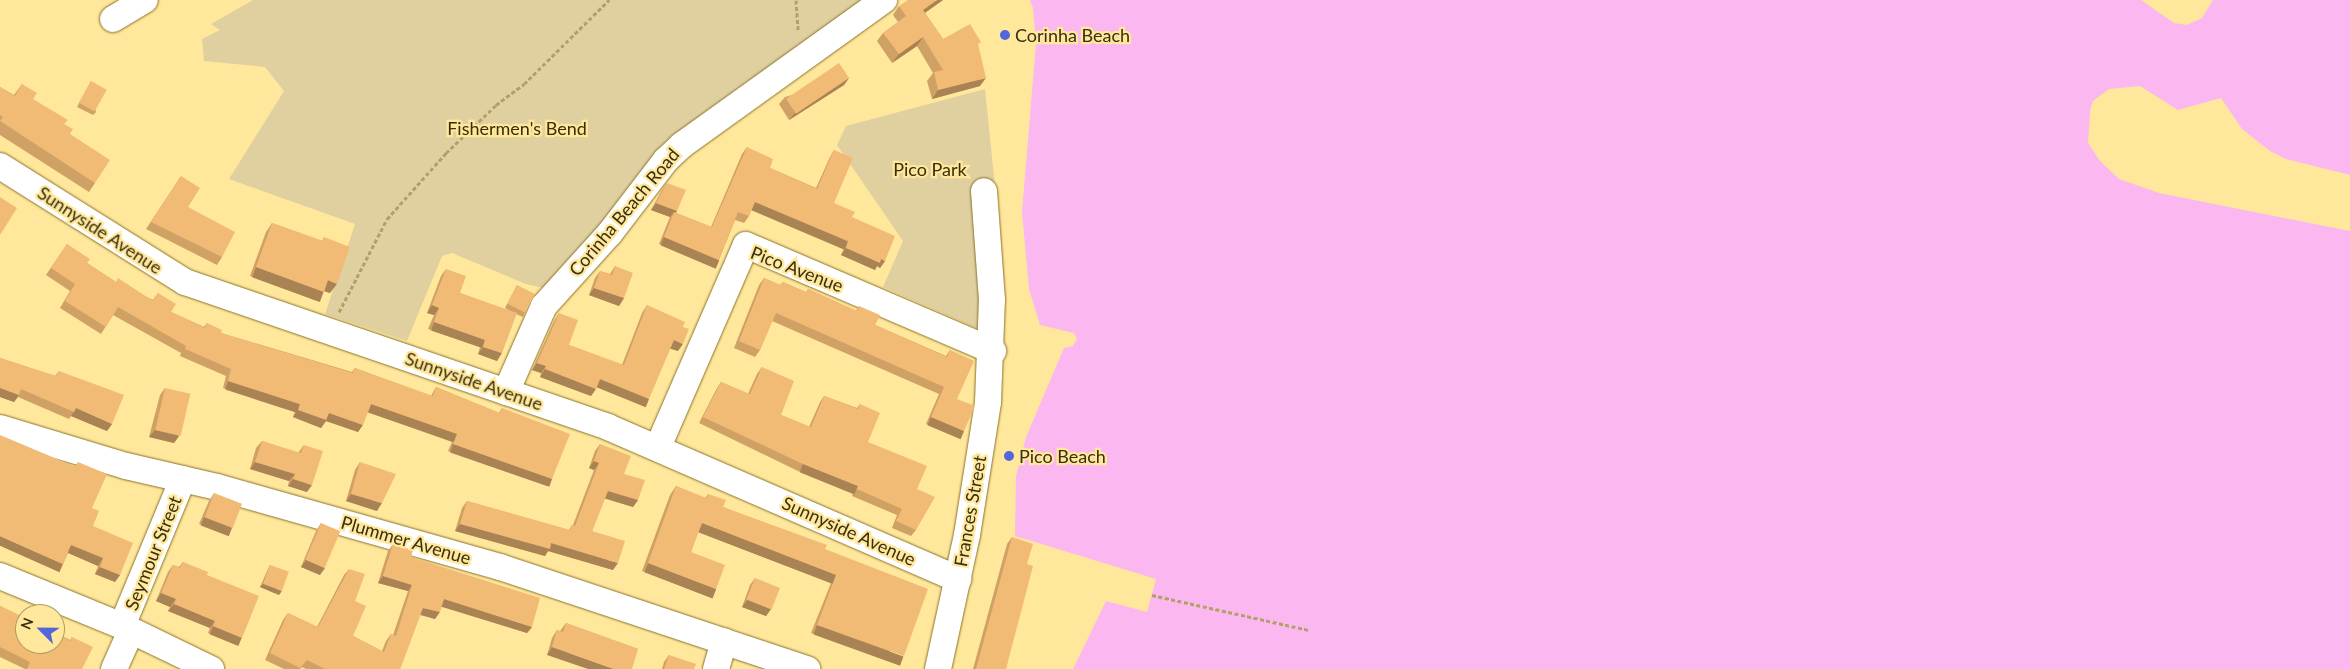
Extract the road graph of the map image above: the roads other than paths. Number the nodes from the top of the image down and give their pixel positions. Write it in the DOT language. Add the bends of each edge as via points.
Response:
graph roads {
  1 [pos="145,0"];
  2 [pos="884,0"];
  3 [pos="113,19"];
  4 [pos="0,166"];
  5 [pos="984,191"];
  6 [pos="993,351"];
  7 [pos="506,392"];
  8 [pos="0,428"];
  9 [pos="658,447"];
  10 [pos="183,479"];
  11 [pos="0,576"];
  12 [pos="958,579"];
  13 [pos="127,629"];
  14 [pos="724,642"];
  15 [pos="114,669"];
  16 [pos="211,669"];
  17 [pos="716,669"];
  18 [pos="807,669"];
  19 [pos="938,669"];
  1 -- 3 [label="street"];
  2 -- 7 [label="street, Corinha Beach Road" via="666,160 610,233 544,306"];
  4 -- 7 [label="street, Sunnyside Avenue" via="174,276"];
  5 -- 6 [label="street, Frances Street"];
  6 -- 9 [label="street, Pico Avenue" via="746,245"];
  6 -- 12 [label="street, Frances Street" via="987,417"];
  7 -- 9 [label="street, Sunnyside Avenue"];
  8 -- 10 [label="street, Plummer Avenue" via="126,466"];
  9 -- 12 [label="street, Sunnyside Avenue"];
  10 -- 13 [label="street, Seymour Street"];
  10 -- 14 [label="street, Plummer Avenue" via="500,567"];
  11 -- 13 [label="street"];
  12 -- 19 [label="street, Frances Street"];
  13 -- 15 [label="street, Seymour Street"];
  13 -- 16 [label="street"];
  14 -- 17 [label="street"];
  14 -- 18 [label="street, Plummer Avenue"];
}
